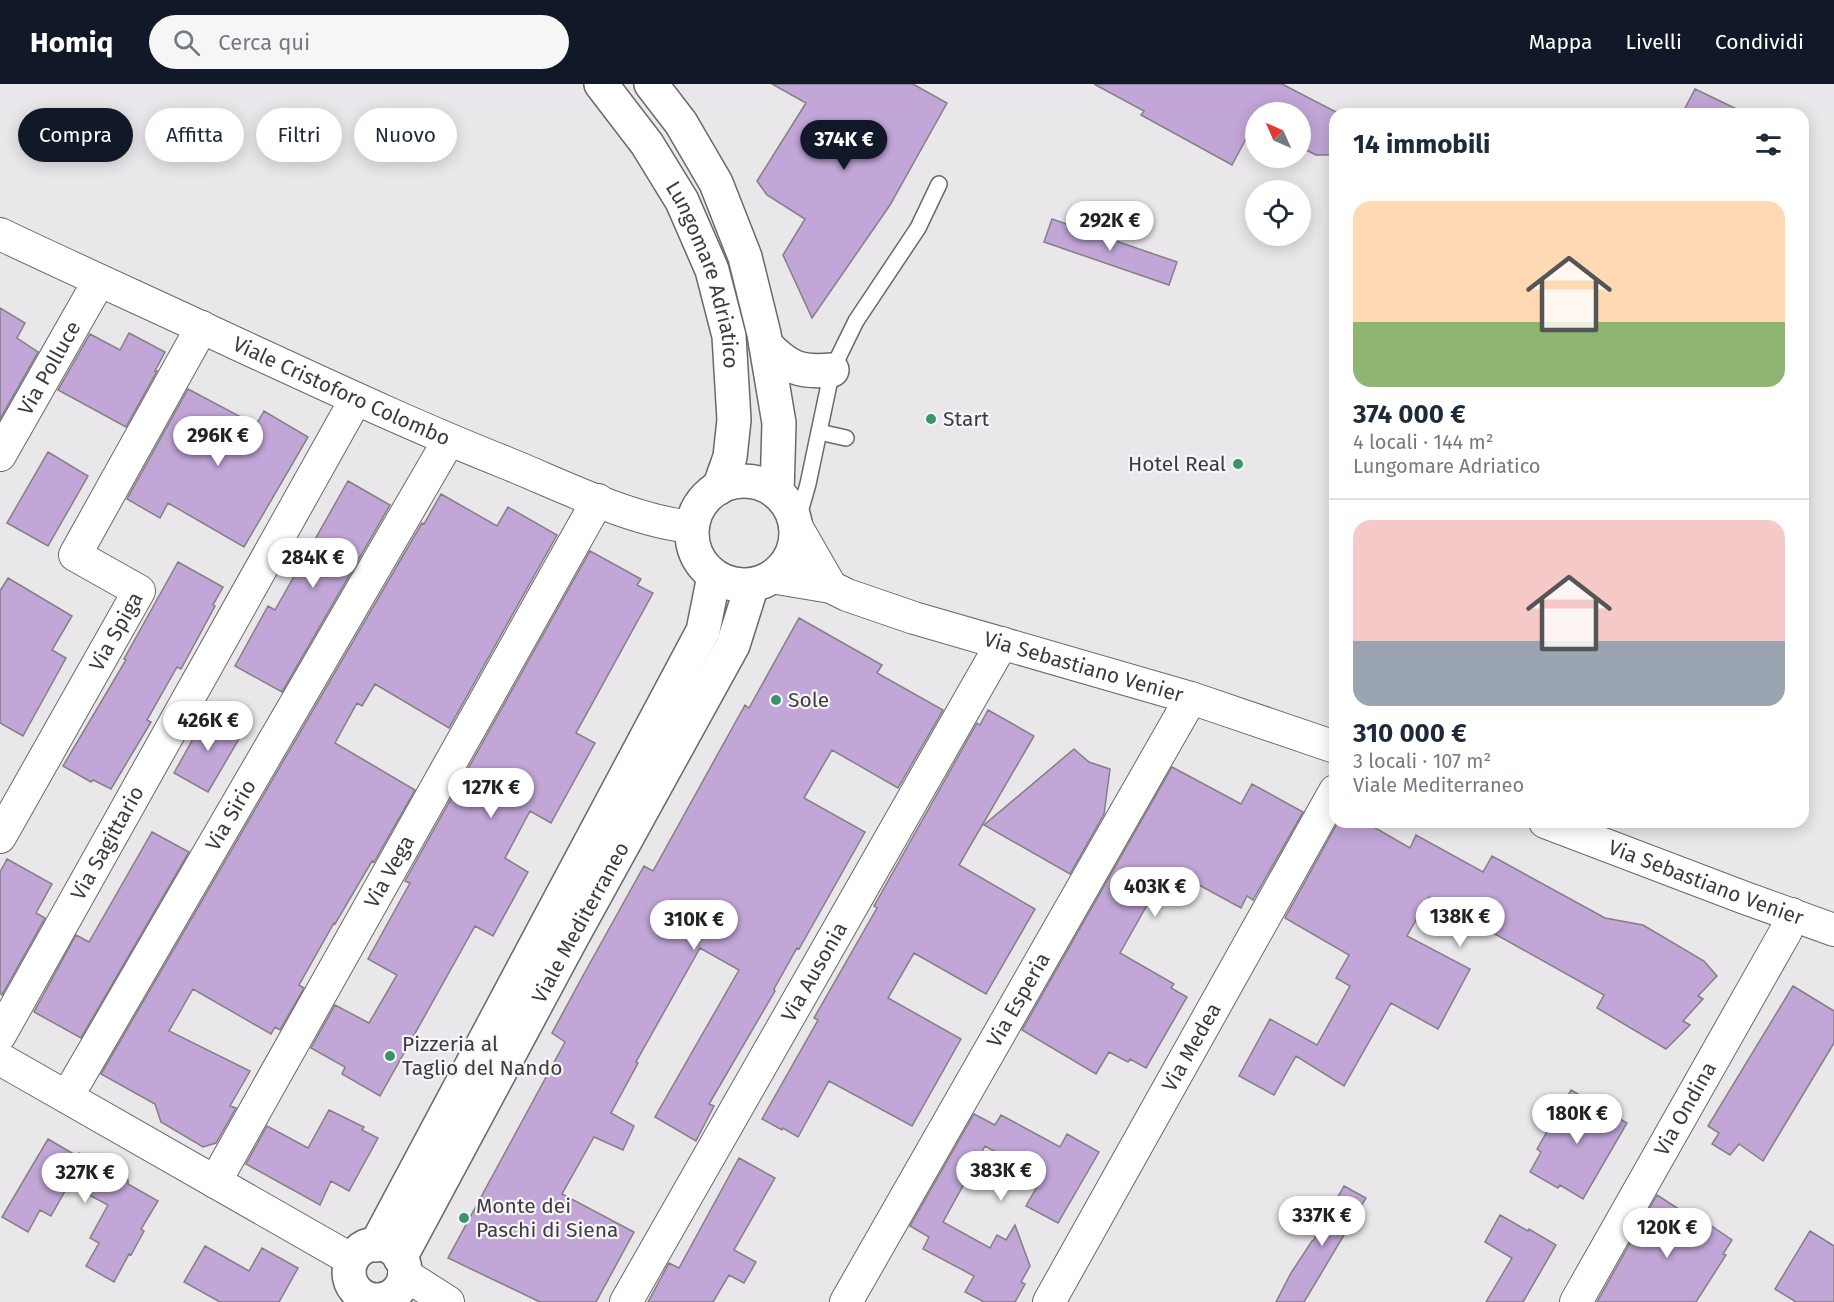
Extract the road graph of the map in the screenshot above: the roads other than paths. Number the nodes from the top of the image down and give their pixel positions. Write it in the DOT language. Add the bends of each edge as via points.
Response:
graph roads {
  1 [pos="601,84"];
  2 [pos="651,84"];
  3 [pos="939,184"];
  4 [pos="0,234"];
  5 [pos="99,281"];
  6 [pos="202,327"];
  7 [pos="766,345"];
  8 [pos="832,370"];
  9 [pos="356,399"];
  10 [pos="819,432"];
  11 [pos="846,438"];
  12 [pos="449,440"];
  13 [pos="0,455"];
  14 [pos="719,488"];
  15 [pos="777,493"];
  16 [pos="598,500"];
  17 [pos="796,526"];
  18 [pos="692,527"];
  19 [pos="714,576"];
  20 [pos="762,581"];
  21 [pos="831,587"];
  22 [pos="1002,643"];
  23 [pos="1191,698"];
  24 [pos="1329,745"];
  25 [pos="1329,802"];
  26 [pos="1561,828"];
  27 [pos="0,837"];
  28 [pos="1792,914"];
  29 [pos="1834,930"];
  30 [pos="0,1035"];
  31 [pos="0,1059"];
  32 [pos="67,1097"];
  33 [pos="215,1182"];
  34 [pos="376,1280"];
  35 [pos="443,1299"];
  36 [pos="626,1302"];
  37 [pos="846,1302"];
  38 [pos="1049,1302"];
  39 [pos="1576,1302"];
  1 -- 14 [label="street, Lungomare Adriatico" via="647,144 676,192 712,270 729,336 734,420 730,457"];
  2 -- 7 [label="street, Lungomare Adriatico" via="681,123 716,183 745,257"];
  3 -- 8 [label="lane" via="918,228 856,321"];
  4 -- 5 [label="street, Viale Cristoforo Colombo"];
  5 -- 6 [label="street, Viale Cristoforo Colombo"];
  5 -- 13 [label="street, Via Polluce"];
  6 -- 9 [label="street, Viale Cristoforo Colombo"];
  6 -- 27 [label="street, Via Spiga" via="75,555 139,591"];
  7 -- 8 [label="street" via="780,359 800,369"];
  7 -- 15 [label="street, Lungomare Adriatico" via="779,423"];
  8 -- 10 [label="lane"];
  9 -- 12 [label="street, Viale Cristoforo Colombo"];
  9 -- 30 [label="street, Via Sagittario"];
  10 -- 11 [label="lane"];
  10 -- 17 [label="lane"];
  12 -- 16 [label="street, Viale Cristoforo Colombo"];
  12 -- 32 [label="street, Via Sirio"];
  14 -- 15 [label="street" via="749,482"];
  14 -- 18 [label="street" via="706,498"];
  15 -- 17 [label="street"];
  16 -- 18 [label="street, Viale Cristoforo Colombo" via="669,524"];
  16 -- 33 [label="street, Via Vega"];
  17 -- 20 [label="street" via="791,555 783,567"];
  17 -- 21 [label="street"];
  18 -- 19 [label="street" via="696,555"];
  19 -- 20 [label="street" via="739,585"];
  19 -- 34 [label="street, Viale Mediterraneo" via="704,631"];
  20 -- 21 [label="street, Via Sebastiano Venier"];
  20 -- 34 [label="street, Viale Mediterraneo" via="733,645 570,941"];
  21 -- 22 [label="street, Via Sebastiano Venier" via="847,596"];
  22 -- 23 [label="street, Via Sebastiano Venier"];
  22 -- 36 [label="street, Via Ausonia"];
  23 -- 24 [label="street, Via Sebastiano Venier"];
  23 -- 37 [label="street, Via Esperia"];
  25 -- 38 [label="street, Via Medea"];
  26 -- 28 [label="street, Via Sebastiano Venier"];
  28 -- 29 [label="street, Via Sebastiano Venier"];
  28 -- 39 [label="street, Via Ondina" via="1786,931"];
  31 -- 32 [label="street"];
  32 -- 33 [label="street"];
  33 -- 34 [label="street"];
  34 -- 35 [label="street"];
}
